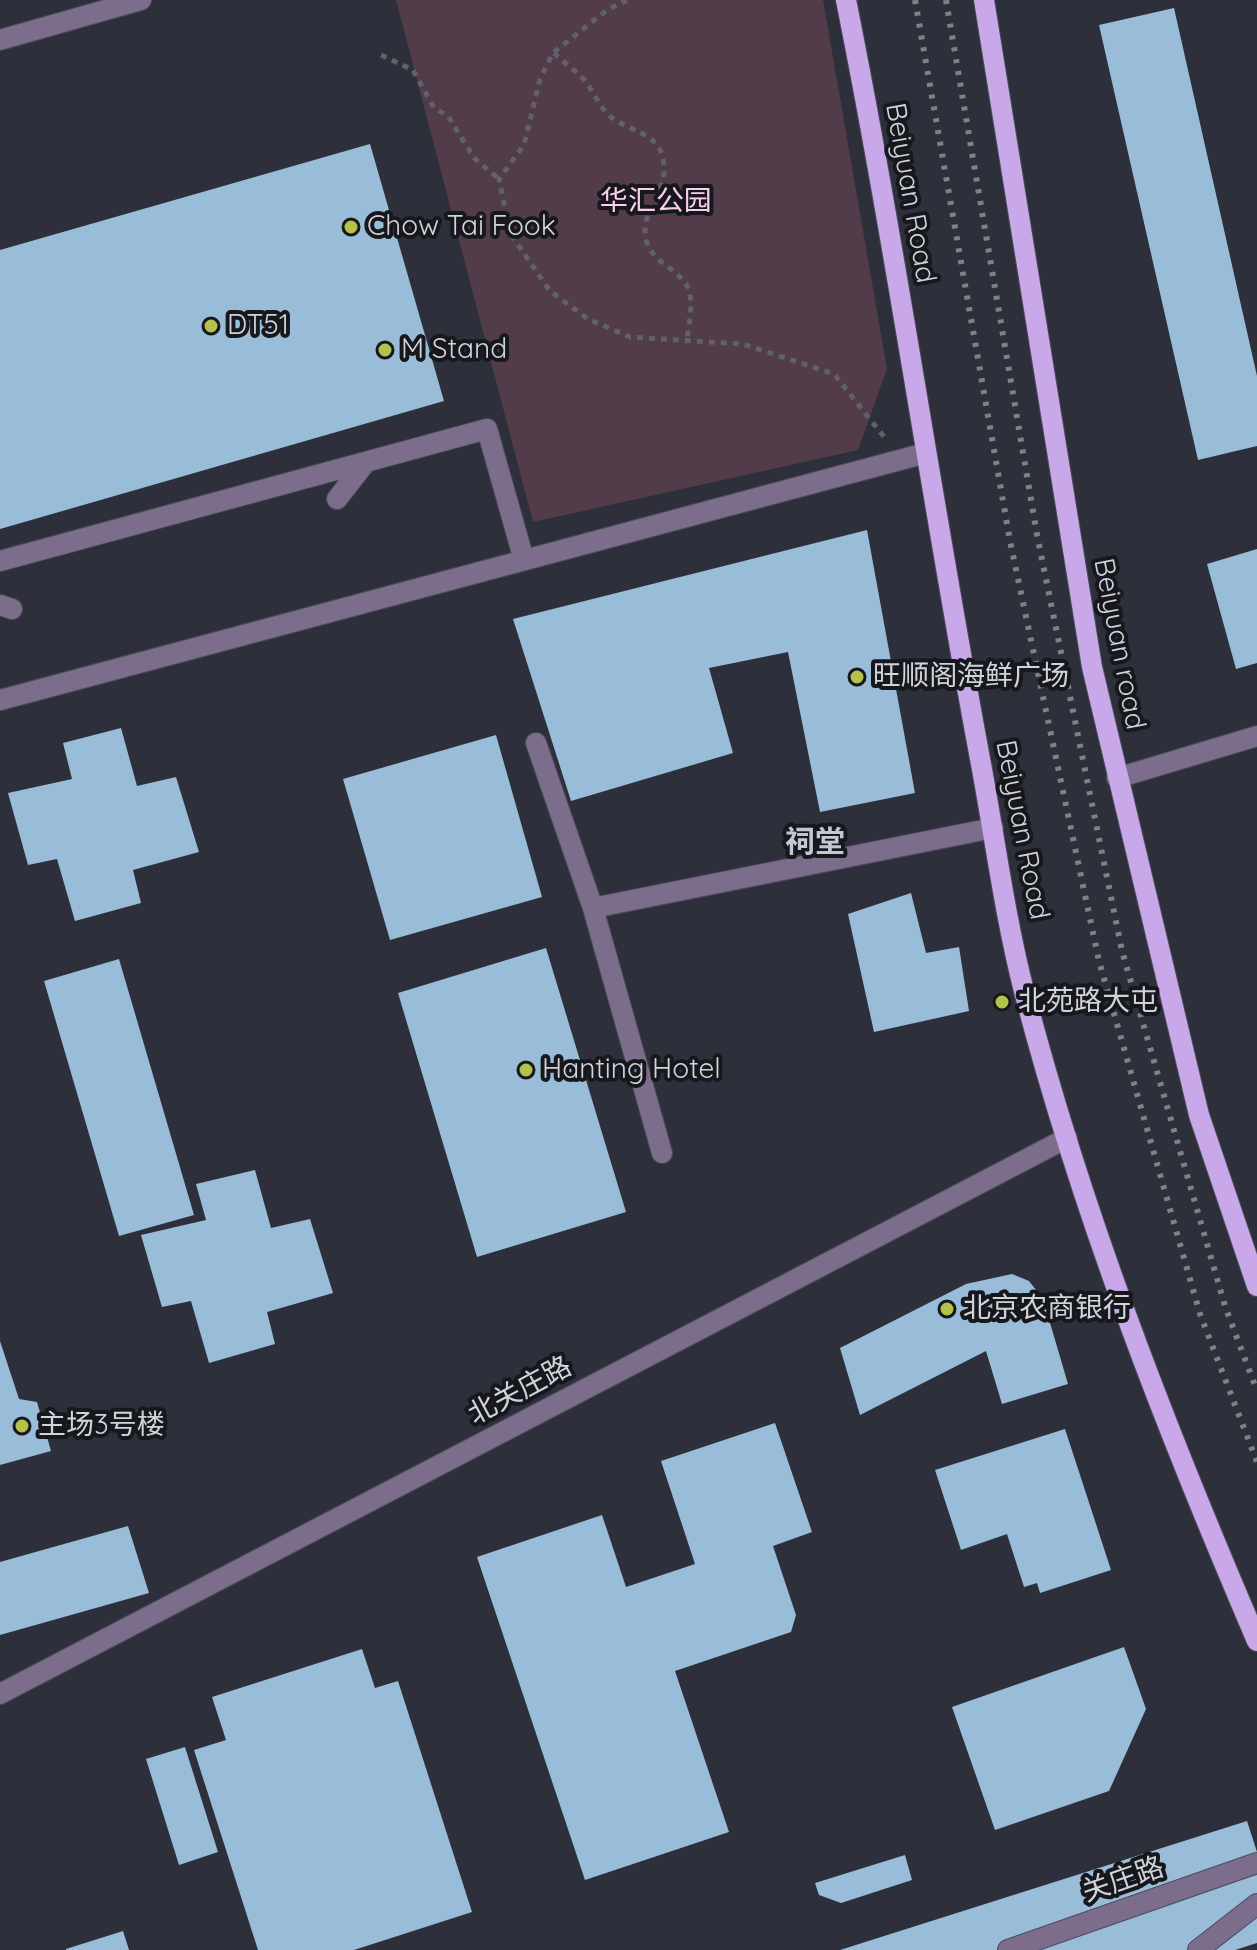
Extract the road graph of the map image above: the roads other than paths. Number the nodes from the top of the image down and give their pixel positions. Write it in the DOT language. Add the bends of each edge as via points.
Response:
graph roads {
  1 [pos="141,0"];
  2 [pos="846,0"];
  3 [pos="984,0"];
  4 [pos="0,40"];
  5 [pos="926,453"];
  6 [pos="366,462"];
  7 [pos="337,499"];
  8 [pos="524,560"];
  9 [pos="0,561"];
  10 [pos="0,700"];
  11 [pos="1257,736"];
  12 [pos="536,743"];
  13 [pos="1117,778"];
  14 [pos="993,828"];
  15 [pos="593,908"];
  16 [pos="1067,1138"];
  17 [pos="662,1153"];
  18 [pos="1257,1286"];
  19 [pos="1257,1641"];
  20 [pos="0,1694"];
  21 [pos="1257,1863"];
  22 [pos="1257,1904"];
  23 [pos="1008,1950"];
  24 [pos="1198,1950"];
  1 -- 4 [label="street"];
  2 -- 5 [label="main road, Beiyuan Road"];
  3 -- 13 [label="main road, Beiyuan road" via="1092,667"];
  5 -- 8 [label="street"];
  5 -- 14 [label="main road, Beiyuan Road"];
  6 -- 7 [label="street"];
  6 -- 8 [label="street" via="487,429"];
  6 -- 9 [label="street"];
  8 -- 10 [label="street"];
  11 -- 13 [label="street"];
  12 -- 15 [label="street"];
  13 -- 18 [label="main road, Beiyuan road" via="1199,1115"];
  14 -- 15 [label="street"];
  14 -- 16 [label="main road, Beiyuan Road" via="1024,988"];
  15 -- 17 [label="street"];
  16 -- 19 [label="main road, Beiyuan Road" via="1110,1273"];
  16 -- 20 [label="street, 北关庄路"];
  21 -- 23 [label="street, 关庄路"];
  22 -- 24 [label="street"];
}
